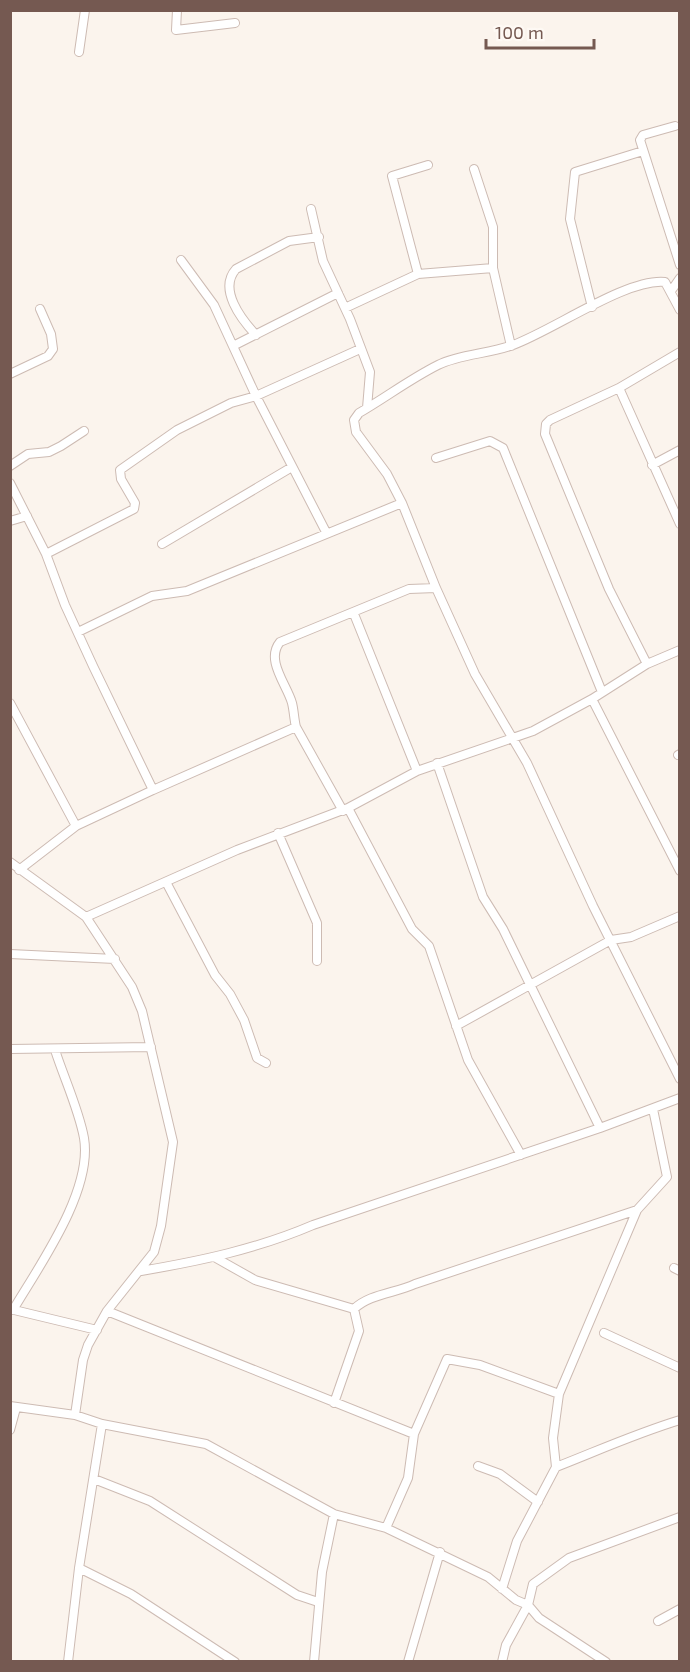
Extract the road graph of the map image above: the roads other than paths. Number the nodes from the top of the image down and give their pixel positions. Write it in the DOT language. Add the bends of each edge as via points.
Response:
graph roads {
  1 [pos="85,10"];
  2 [pos="177,10"];
  3 [pos="235,23"];
  4 [pos="79,52"];
  5 [pos="675,126"];
  6 [pos="643,151"];
  7 [pos="428,165"];
  8 [pos="474,169"];
  9 [pos="311,210"];
  10 [pos="319,237"];
  11 [pos="181,260"];
  12 [pos="680,265"];
  13 [pos="493,268"];
  14 [pos="418,274"];
  15 [pos="680,278"];
  16 [pos="671,291"];
  17 [pos="338,293"];
  18 [pos="592,307"];
  19 [pos="345,308"];
  20 [pos="40,309"];
  21 [pos="680,310"];
  22 [pos="256,335"];
  23 [pos="233,346"];
  24 [pos="511,346"];
  25 [pos="360,350"];
  26 [pos="680,352"];
  27 [pos="10,374"];
  28 [pos="619,388"];
  29 [pos="256,396"];
  30 [pos="367,408"];
  31 [pos="84,431"];
  32 [pos="680,450"];
  33 [pos="436,458"];
  34 [pos="652,465"];
  35 [pos="10,466"];
  36 [pos="292,467"];
  37 [pos="10,483"];
  38 [pos="402,503"];
  39 [pos="27,516"];
  40 [pos="10,521"];
  41 [pos="680,524"];
  42 [pos="326,532"];
  43 [pos="162,544"];
  44 [pos="46,554"];
  45 [pos="436,588"];
  46 [pos="354,614"];
  47 [pos="78,632"];
  48 [pos="680,650"];
  49 [pos="647,664"];
  50 [pos="602,692"];
  51 [pos="592,699"];
  52 [pos="10,703"];
  53 [pos="296,727"];
  54 [pos="514,738"];
  55 [pos="437,763"];
  56 [pos="417,771"];
  57 [pos="153,790"];
  58 [pos="345,809"];
  59 [pos="76,826"];
  60 [pos="278,833"];
  61 [pos="677,858"];
  62 [pos="10,862"];
  63 [pos="19,870"];
  64 [pos="680,870"];
  65 [pos="166,882"];
  66 [pos="680,916"];
  67 [pos="86,917"];
  68 [pos="611,940"];
  69 [pos="10,954"];
  70 [pos="115,959"];
  71 [pos="317,961"];
  72 [pos="529,984"];
  73 [pos="456,1026"];
  74 [pos="151,1047"];
  75 [pos="10,1049"];
  76 [pos="55,1050"];
  77 [pos="266,1063"];
  78 [pos="680,1079"];
  79 [pos="680,1098"];
  80 [pos="653,1109"];
  81 [pos="600,1128"];
  82 [pos="521,1155"];
  83 [pos="637,1210"];
  84 [pos="216,1258"];
  85 [pos="141,1271"];
  86 [pos="354,1309"];
  87 [pos="12,1310"];
  88 [pos="107,1311"];
  89 [pos="97,1330"];
  90 [pos="604,1333"];
  91 [pos="680,1368"];
  92 [pos="559,1394"];
  93 [pos="334,1403"];
  94 [pos="13,1407"];
  95 [pos="75,1415"];
  96 [pos="680,1420"];
  97 [pos="102,1424"];
  98 [pos="10,1430"];
  99 [pos="414,1434"];
  100 [pos="478,1466"];
  101 [pos="555,1467"];
  102 [pos="94,1479"];
  103 [pos="538,1502"];
  104 [pos="334,1514"];
  105 [pos="680,1517"];
  106 [pos="386,1528"];
  107 [pos="440,1552"];
  108 [pos="79,1568"];
  109 [pos="502,1589"];
  110 [pos="318,1602"];
  111 [pos="528,1605"];
  112 [pos="680,1609"];
  113 [pos="658,1621"];
  114 [pos="597,1659"];
  115 [pos="70,1660"];
  116 [pos="235,1662"];
  117 [pos="314,1662"];
  118 [pos="408,1662"];
  119 [pos="502,1662"];
  120 [pos="606,1662"];
  1 -- 4 [label="street"];
  2 -- 3 [label="street" via="176,30"];
  5 -- 6 [label="street" via="643,135"];
  6 -- 12 [label="street"];
  6 -- 18 [label="street" via="575,172 570,219"];
  7 -- 14 [label="street" via="392,176"];
  8 -- 13 [label="street" via="493,226"];
  9 -- 10 [label="street"];
  10 -- 17 [label="street" via="323,261"];
  10 -- 22 [label="street" via="289,241 236,268 231,275 229,288 234,304"];
  11 -- 23 [label="street" via="214,305"];
  13 -- 14 [label="street"];
  13 -- 24 [label="street"];
  14 -- 19 [label="street"];
  15 -- 16 [label="street"];
  16 -- 18 [label="street" via="665,282 633,285"];
  16 -- 21 [label="street"];
  17 -- 19 [label="street"];
  17 -- 22 [label="street"];
  18 -- 24 [label="street"];
  19 -- 25 [label="street"];
  20 -- 27 [label="street" via="53,349 48,356"];
  22 -- 23 [label="street"];
  23 -- 29 [label="street"];
  24 -- 30 [label="street" via="439,364"];
  25 -- 29 [label="street"];
  25 -- 30 [label="street" via="370,372"];
  26 -- 28 [label="street"];
  28 -- 34 [label="street"];
  28 -- 49 [label="street" via="550,420 545,434 609,589"];
  29 -- 36 [label="street"];
  29 -- 44 [label="street" via="231,403 177,430 120,470 134,509"];
  30 -- 38 [label="street" via="354,420 356,432 387,474"];
  31 -- 35 [label="street" via="49,452 28,454"];
  32 -- 34 [label="street"];
  33 -- 50 [label="street" via="490,441 503,448"];
  34 -- 41 [label="street"];
  36 -- 42 [label="street"];
  36 -- 43 [label="street"];
  37 -- 39 [label="street"];
  38 -- 42 [label="street"];
  38 -- 45 [label="street"];
  39 -- 40 [label="street"];
  39 -- 44 [label="street"];
  42 -- 47 [label="street" via="187,591 152,596"];
  44 -- 47 [label="street"];
  45 -- 46 [label="street" via="409,590"];
  45 -- 54 [label="street" via="475,674 503,727"];
  46 -- 53 [label="street" via="295,635 275,648 274,660 292,703"];
  46 -- 56 [label="street"];
  47 -- 57 [label="street"];
  48 -- 49 [label="street"];
  49 -- 50 [label="street"];
  50 -- 51 [label="street"];
  51 -- 54 [label="street"];
  51 -- 61 [label="street"];
  52 -- 59 [label="street"];
  53 -- 57 [label="street"];
  53 -- 58 [label="street"];
  54 -- 55 [label="street"];
  54 -- 68 [label="street"];
  55 -- 56 [label="street"];
  55 -- 72 [label="street" via="483,897"];
  56 -- 58 [label="street"];
  57 -- 59 [label="street"];
  58 -- 60 [label="street"];
  58 -- 73 [label="street" via="411,929 429,946"];
  59 -- 63 [label="street"];
  60 -- 65 [label="street"];
  60 -- 71 [label="street" via="317,923"];
  61 -- 64 [label="street"];
  62 -- 63 [label="street"];
  63 -- 67 [label="street"];
  65 -- 67 [label="street"];
  65 -- 77 [label="street" via="215,975 244,1020 257,1058"];
  66 -- 68 [label="street" via="631,937"];
  67 -- 70 [label="street"];
  68 -- 72 [label="street"];
  68 -- 78 [label="street"];
  69 -- 70 [label="street"];
  70 -- 74 [label="street" via="142,1011"];
  72 -- 73 [label="street"];
  72 -- 81 [label="street"];
  73 -- 82 [label="street" via="468,1060"];
  74 -- 76 [label="street"];
  74 -- 85 [label="street" via="173,1142 161,1226 154,1252"];
  75 -- 76 [label="street"];
  76 -- 87 [label="street" via="84,1138 84,1162 69,1215"];
  79 -- 80 [label="street"];
  80 -- 81 [label="street"];
  80 -- 83 [label="street" via="667,1177"];
  81 -- 82 [label="street"];
  82 -- 84 [label="street"];
  83 -- 86 [label="street" via="360,1303"];
  83 -- 92 [label="street"];
  84 -- 85 [label="street"];
  84 -- 86 [label="street" via="255,1280"];
  85 -- 88 [label="street"];
  86 -- 93 [label="street" via="359,1331"];
  87 -- 89 [label="street"];
  88 -- 89 [label="street"];
  88 -- 93 [label="street"];
  89 -- 95 [label="street" via="83,1360"];
  90 -- 91 [label="street"];
  92 -- 99 [label="street" via="480,1365 447,1359"];
  92 -- 101 [label="street" via="553,1438"];
  93 -- 99 [label="street"];
  94 -- 95 [label="street"];
  94 -- 98 [label="street"];
  95 -- 97 [label="street"];
  96 -- 101 [label="street" via="629,1435"];
  97 -- 102 [label="street"];
  97 -- 104 [label="street" via="206,1444"];
  99 -- 106 [label="street" via="408,1478"];
  100 -- 103 [label="street" via="500,1474"];
  101 -- 103 [label="street"];
  102 -- 108 [label="street"];
  102 -- 110 [label="street" via="150,1501 297,1595"];
  103 -- 109 [label="street" via="517,1541"];
  104 -- 106 [label="street"];
  104 -- 110 [label="street"];
  105 -- 111 [label="street" via="569,1558 534,1584"];
  106 -- 107 [label="street"];
  107 -- 109 [label="street" via="488,1577"];
  107 -- 118 [label="street"];
  108 -- 115 [label="street"];
  108 -- 116 [label="street" via="131,1594"];
  109 -- 111 [label="street"];
  110 -- 117 [label="street"];
  111 -- 114 [label="street" via="539,1618"];
  111 -- 119 [label="street" via="506,1645"];
  112 -- 113 [label="street"];
  114 -- 120 [label="street"];
}
